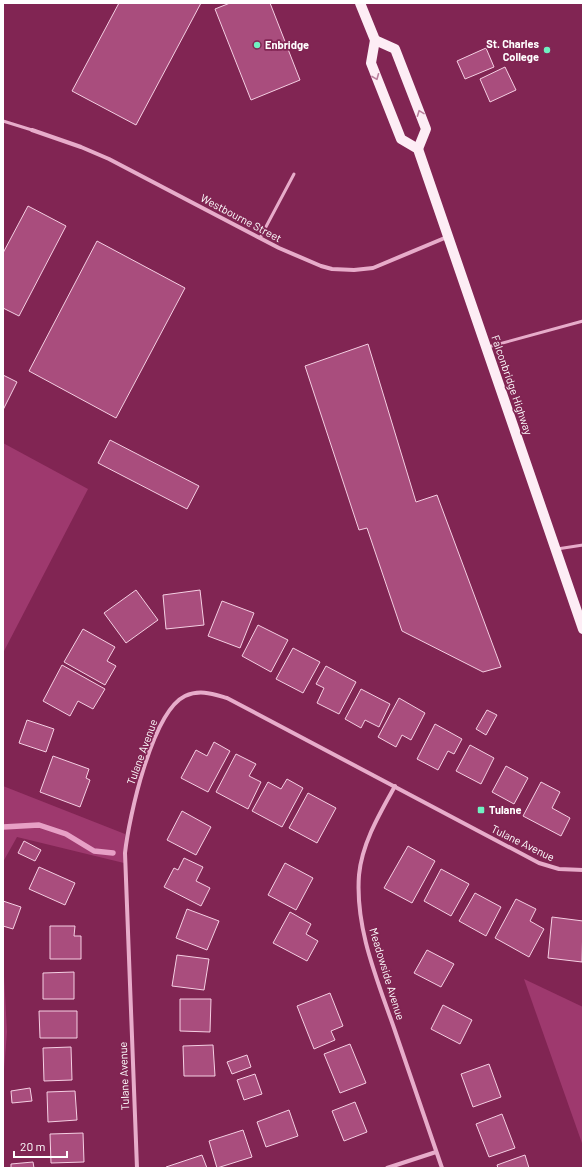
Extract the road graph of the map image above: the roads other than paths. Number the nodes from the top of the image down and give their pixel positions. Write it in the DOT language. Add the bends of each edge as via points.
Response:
graph roads {
  1 [pos="360,3"];
  2 [pos="375,40"];
  3 [pos="3,121"];
  4 [pos="32,130"];
  5 [pos="418,148"];
  6 [pos="294,174"];
  7 [pos="447,237"];
  8 [pos="260,238"];
  9 [pos="583,321"];
  10 [pos="487,347"];
  11 [pos="583,545"];
  12 [pos="556,550"];
  13 [pos="583,629"];
  14 [pos="395,786"];
  15 [pos="583,870"];
  16 [pos="436,1152"];
  17 [pos="137,1168"];
  18 [pos="387,1168"];
  19 [pos="442,1168"];
  1 -- 2 [label="main road"];
  2 -- 5 [label="main road, one-way" via="371,63 401,139"];
  5 -- 2 [label="main road, one-way" via="426,129 395,49"];
  3 -- 4 [label="lane"];
  4 -- 8 [label="street, Westbourne Street" via="109,159"];
  5 -- 7 [label="main road, Falconbridge Highway"];
  6 -- 8 [label="lane"];
  7 -- 8 [label="street, Westbourne Street" via="373,268 354,270 321,266"];
  7 -- 10 [label="main road, Falconbridge Highway"];
  9 -- 10 [label="lane"];
  10 -- 12 [label="main road, Falconbridge Highway"];
  11 -- 12 [label="lane"];
  12 -- 13 [label="main road, Falconbridge Highway"];
  14 -- 15 [label="street, Tulane Avenue" via="539,863 559,869"];
  14 -- 16 [label="street, Meadowside Avenue" via="378,816 364,853 360,873 360,909 372,964"];
  14 -- 17 [label="street, Tulane Avenue" via="227,698 209,692 186,696 177,701 165,716 132,806 125,852"];
  16 -- 18 [label="street"];
  16 -- 19 [label="street, Meadowside Avenue"];
}
